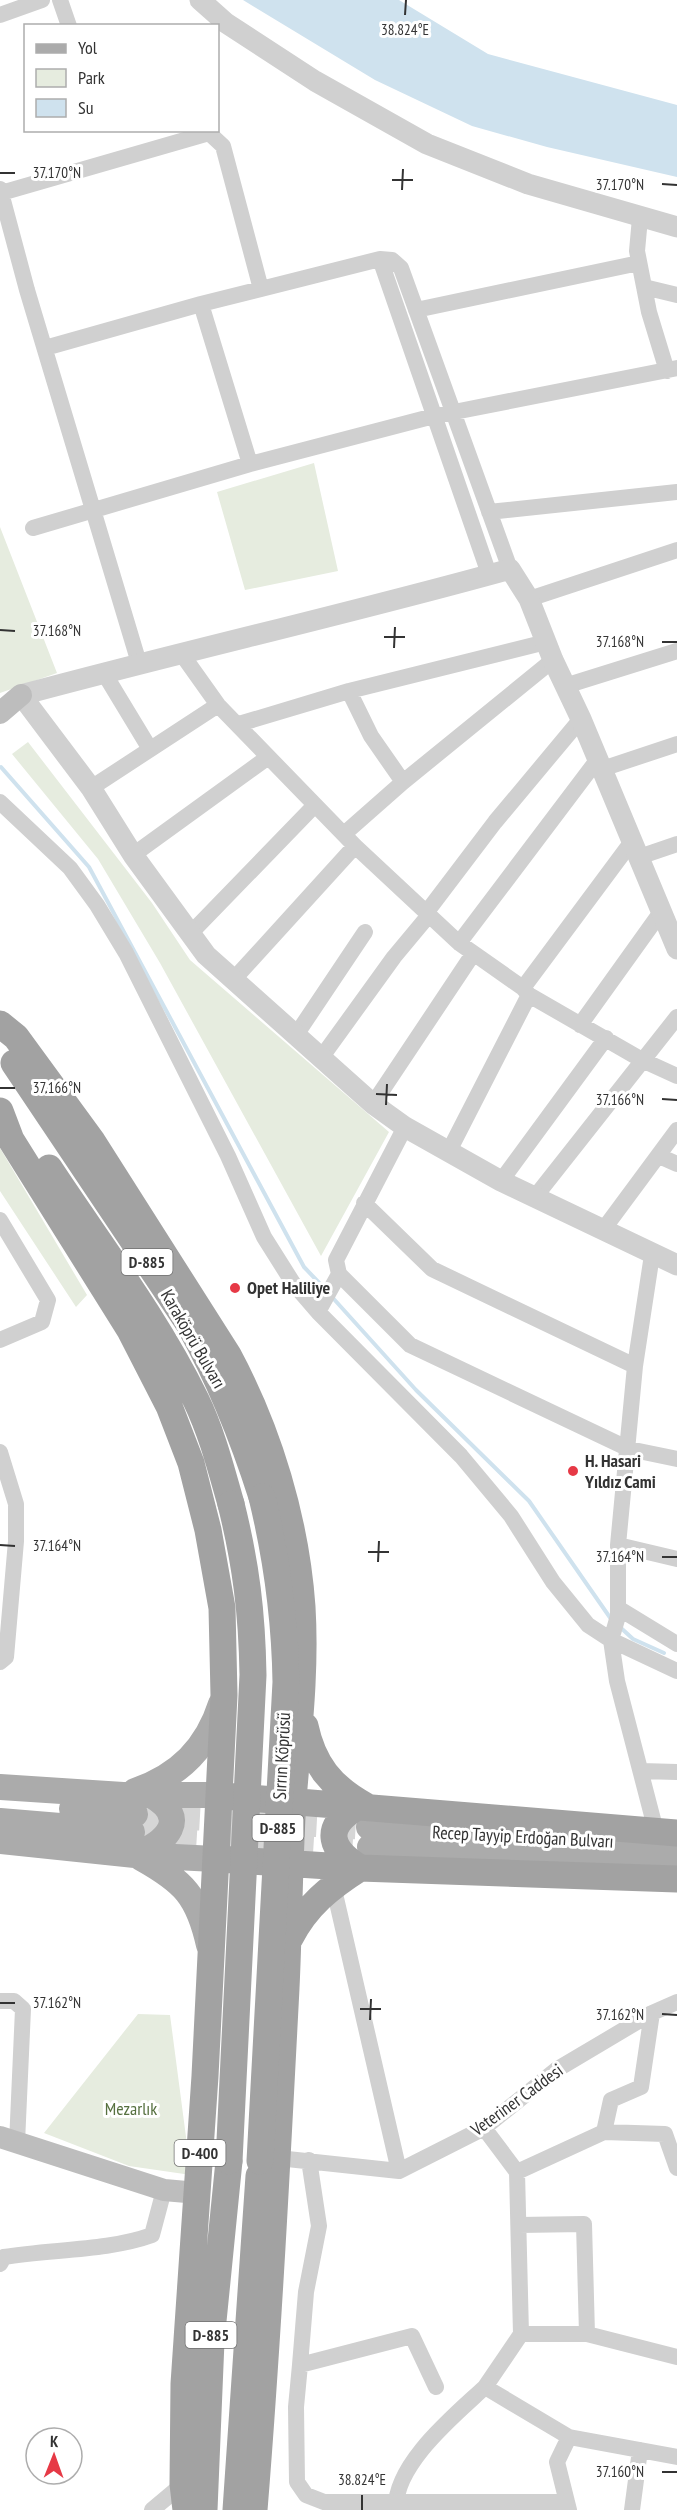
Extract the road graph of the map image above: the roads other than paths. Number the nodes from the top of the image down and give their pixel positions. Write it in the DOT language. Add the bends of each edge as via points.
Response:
graph roads {
  1 [pos="42,0"];
  2 [pos="60,0"];
  3 [pos="200,0"];
  4 [pos="0,15"];
  5 [pos="68,24"];
  6 [pos="167,137"];
  7 [pos="1,191"];
  8 [pos="640,218"];
  9 [pos="677,227"];
  10 [pos="380,259"];
  11 [pos="639,263"];
  12 [pos="644,288"];
  13 [pos="261,290"];
  14 [pos="677,294"];
  15 [pos="201,304"];
  16 [pos="416,310"];
  17 [pos="45,348"];
  18 [pos="672,370"];
  19 [pos="453,412"];
  20 [pos="434,416"];
  21 [pos="250,464"];
  22 [pos="677,492"];
  23 [pos="93,509"];
  24 [pos="489,512"];
  25 [pos="33,528"];
  26 [pos="677,550"];
  27 [pos="510,568"];
  28 [pos="489,574"];
  29 [pos="529,599"];
  30 [pos="549,651"];
  31 [pos="677,651"];
  32 [pos="181,653"];
  33 [pos="139,663"];
  34 [pos="104,673"];
  35 [pos="566,686"];
  36 [pos="349,691"];
  37 [pos="21,695"];
  38 [pos="218,705"];
  39 [pos="0,713"];
  40 [pos="581,719"];
  41 [pos="239,724"];
  42 [pos="677,744"];
  43 [pos="150,749"];
  44 [pos="267,758"];
  45 [pos="600,764"];
  46 [pos="402,782"];
  47 [pos="91,788"];
  48 [pos="0,802"];
  49 [pos="315,805"];
  50 [pos="349,840"];
  51 [pos="677,844"];
  52 [pos="636,848"];
  53 [pos="132,855"];
  54 [pos="661,912"];
  55 [pos="427,914"];
  56 [pos="365,932"];
  57 [pos="189,935"];
  58 [pos="459,943"];
  59 [pos="676,945"];
  60 [pos="473,954"];
  61 [pos="234,979"];
  62 [pos="526,992"];
  63 [pos="677,1017"];
  64 [pos="0,1024"];
  65 [pos="580,1025"];
  66 [pos="296,1035"];
  67 [pos="606,1038"];
  68 [pos="0,1043"];
  69 [pos="321,1058"];
  70 [pos="642,1060"];
  71 [pos="677,1076"];
  72 [pos="0,1094"];
  73 [pos="373,1104"];
  74 [pos="0,1111"];
  75 [pos="405,1127"];
  76 [pos="677,1130"];
  77 [pos="449,1151"];
  78 [pos="659,1156"];
  79 [pos="677,1164"];
  80 [pos="501,1181"];
  81 [pos="535,1197"];
  82 [pos="364,1203"];
  83 [pos="0,1220"];
  84 [pos="603,1230"];
  85 [pos="652,1255"];
  86 [pos="677,1265"];
  87 [pos="339,1274"];
  88 [pos="318,1312"];
  89 [pos="0,1340"];
  90 [pos="635,1366"];
  91 [pos="629,1449"];
  92 [pos="0,1452"];
  93 [pos="677,1459"];
  94 [pos="262,1497"];
  95 [pos="231,1504"];
  96 [pos="618,1545"];
  97 [pos="677,1559"];
  98 [pos="615,1623"];
  99 [pos="677,1644"];
  100 [pos="0,1662"];
  101 [pos="677,1671"];
  102 [pos="224,1695"];
  103 [pos="302,1712"];
  104 [pos="641,1771"];
  105 [pos="677,1772"];
  106 [pos="0,1787"];
  107 [pos="218,1795"];
  108 [pos="293,1800"];
  109 [pos="0,1803"];
  110 [pos="135,1818"];
  111 [pos="0,1821"];
  112 [pos="365,1832"];
  113 [pos="670,1837"];
  114 [pos="0,1841"];
  115 [pos="215,1859"];
  116 [pos="291,1863"];
  117 [pos="677,1866"];
  118 [pos="677,1879"];
  119 [pos="333,1885"];
  120 [pos="289,1942"];
  121 [pos="211,1956"];
  122 [pos="0,2001"];
  123 [pos="677,2002"];
  124 [pos="652,2013"];
  125 [pos="484,2128"];
  126 [pos="604,2132"];
  127 [pos="8,2140"];
  128 [pos="269,2160"];
  129 [pos="309,2160"];
  130 [pos="677,2168"];
  131 [pos="399,2171"];
  132 [pos="517,2172"];
  133 [pos="164,2190"];
  134 [pos="198,2193"];
  135 [pos="519,2225"];
  136 [pos="0,2264"];
  137 [pos="522,2334"];
  138 [pos="587,2334"];
  139 [pos="677,2357"];
  140 [pos="300,2365"];
  141 [pos="436,2387"];
  142 [pos="485,2387"];
  143 [pos="569,2437"];
  144 [pos="640,2450"];
  145 [pos="677,2457"];
  146 [pos="184,2497"];
  147 [pos="396,2505"];
  148 [pos="568,2506"];
  149 [pos="152,2510"];
  150 [pos="204,2510"];
  151 [pos="236,2510"];
  152 [pos="254,2510"];
  153 [pos="632,2510"];
  1 -- 4 [label="street"];
  2 -- 5 [label="street"];
  3 -- 8 [label="street" via="226,23 315,81 427,144 528,184"];
  6 -- 7 [label="street"];
  6 -- 13 [label="street" via="209,133 223,146"];
  7 -- 17 [label="street"];
  8 -- 9 [label="street"];
  8 -- 11 [label="street"];
  10 -- 13 [label="street"];
  10 -- 16 [label="street" via="392,260 401,268"];
  10 -- 20 [label="street"];
  11 -- 12 [label="street"];
  11 -- 16 [label="street"];
  12 -- 14 [label="street"];
  12 -- 18 [label="street"];
  13 -- 15 [label="street"];
  15 -- 17 [label="street"];
  15 -- 21 [label="street"];
  16 -- 19 [label="street"];
  17 -- 23 [label="street"];
  18 -- 19 [label="street"];
  19 -- 20 [label="street"];
  19 -- 24 [label="street"];
  20 -- 21 [label="street"];
  20 -- 28 [label="street"];
  21 -- 23 [label="street"];
  22 -- 24 [label="street"];
  23 -- 25 [label="street"];
  23 -- 33 [label="street"];
  24 -- 27 [label="street"];
  26 -- 29 [label="street"];
  27 -- 28 [label="street"];
  27 -- 29 [label="street"];
  28 -- 32 [label="street" via="346,614"];
  29 -- 30 [label="street"];
  30 -- 35 [label="street"];
  30 -- 36 [label="street"];
  30 -- 46 [label="street"];
  31 -- 35 [label="street"];
  32 -- 33 [label="street"];
  32 -- 38 [label="street"];
  33 -- 34 [label="street"];
  34 -- 37 [label="street"];
  34 -- 43 [label="street"];
  35 -- 40 [label="street"];
  36 -- 41 [label="street"];
  36 -- 46 [label="street" via="371,736"];
  37 -- 39 [label="main road"];
  37 -- 47 [label="street"];
  38 -- 41 [label="street"];
  38 -- 43 [label="street"];
  40 -- 45 [label="street"];
  40 -- 55 [label="street" via="495,822"];
  41 -- 44 [label="street"];
  42 -- 45 [label="street"];
  43 -- 47 [label="street"];
  44 -- 49 [label="street"];
  44 -- 53 [label="street"];
  45 -- 52 [label="street"];
  45 -- 58 [label="street"];
  46 -- 50 [label="street"];
  47 -- 53 [label="street"];
  48 -- 88 [label="street" via="70,868 97,905 126,952 264,1237 293,1283"];
  49 -- 50 [label="street"];
  49 -- 57 [label="street"];
  50 -- 55 [label="street"];
  50 -- 61 [label="street"];
  51 -- 52 [label="street"];
  52 -- 54 [label="street"];
  52 -- 62 [label="street"];
  53 -- 57 [label="street"];
  54 -- 59 [label="street"];
  54 -- 65 [label="street"];
  55 -- 58 [label="street"];
  55 -- 69 [label="street"];
  56 -- 66 [label="street"];
  57 -- 61 [label="street"];
  58 -- 60 [label="street"];
  60 -- 62 [label="street"];
  60 -- 73 [label="street"];
  61 -- 66 [label="street"];
  62 -- 65 [label="street"];
  62 -- 77 [label="street"];
  63 -- 70 [label="street"];
  64 -- 103 [label="highway" via="16,1037 92,1141 243,1383 270,1454 293,1542 302,1607"];
  65 -- 67 [label="street"];
  66 -- 69 [label="street"];
  67 -- 70 [label="street"];
  67 -- 80 [label="street"];
  68 -- 94 [label="highway, Karaköprü Bulvarı / D-885" via="189,1324 241,1432"];
  69 -- 73 [label="street"];
  70 -- 71 [label="street"];
  70 -- 81 [label="street"];
  72 -- 95 [label="highway, Karaköprü Bulvarı / D-885" via="167,1348 196,1401"];
  73 -- 75 [label="street"];
  74 -- 102 [label="highway" via="11,1140 129,1330 169,1406 191,1463 222,1608"];
  75 -- 77 [label="street"];
  75 -- 82 [label="street"];
  76 -- 78 [label="street"];
  77 -- 80 [label="street"];
  78 -- 79 [label="street"];
  78 -- 84 [label="street"];
  80 -- 81 [label="street"];
  81 -- 84 [label="street"];
  82 -- 87 [label="street" via="336,1260"];
  82 -- 90 [label="street" via="432,1269"];
  83 -- 89 [label="street" via="48,1300 42,1322"];
  84 -- 85 [label="street"];
  85 -- 86 [label="street"];
  85 -- 90 [label="street"];
  87 -- 88 [label="street"];
  87 -- 91 [label="street" via="410,1345"];
  88 -- 98 [label="street" via="461,1456 510,1516 588,1625"];
  90 -- 91 [label="street"];
  91 -- 93 [label="street"];
  91 -- 96 [label="street"];
  92 -- 100 [label="street" via="16,1504 6,1657"];
  94 -- 128 [label="highway, Sırrın Köprüsü / D-885, bridge" via="277,1558 285,1626 286,1682"];
  95 -- 150 [label="highway, Sırrın Köprüsü / D-885, bridge" via="246,1566 253,1675 229,2161 211,2341"];
  96 -- 97 [label="street"];
  96 -- 98 [label="street"];
  98 -- 99 [label="street"];
  98 -- 101 [label="street"];
  98 -- 104 [label="street" via="617,1681"];
  102 -- 107 [label="highway"];
  102 -- 110 [label="main road" via="205,1740"];
  103 -- 108 [label="highway"];
  103 -- 112 [label="highway" via="309,1749"];
  104 -- 105 [label="street"];
  104 -- 113 [label="street"];
  106 -- 110 [label="main road"];
  107 -- 108 [label="highway"];
  107 -- 110 [label="main road"];
  107 -- 115 [label="highway, D-400"];
  108 -- 112 [label="highway"];
  108 -- 116 [label="highway"];
  109 -- 110 [label="main road"];
  110 -- 111 [label="main road"];
  110 -- 114 [label="main road"];
  110 -- 115 [label="main road"];
  110 -- 121 [label="main road" via="167,1873 182,1885 202,1914"];
  112 -- 113 [label="highway"];
  112 -- 116 [label="highway"];
  112 -- 117 [label="main road, Recep Tayyip Erdoğan Bulvarı"];
  112 -- 118 [label="highway"];
  112 -- 119 [label="highway"];
  115 -- 116 [label="highway"];
  115 -- 121 [label="highway, D-400"];
  116 -- 120 [label="highway"];
  119 -- 120 [label="highway" via="314,1902"];
  119 -- 131 [label="street"];
  120 -- 128 [label="highway"];
  121 -- 134 [label="highway, D-400"];
  122 -- 127 [label="street" via="14,2001 23,2009"];
  123 -- 124 [label="street, Veteriner Caddesi"];
  124 -- 125 [label="street, Veteriner Caddesi" via="556,2070"];
  124 -- 126 [label="street" via="641,2087 611,2100"];
  125 -- 131 [label="street, Veteriner Caddesi"];
  125 -- 132 [label="street"];
  126 -- 130 [label="street" via="665,2134"];
  126 -- 132 [label="street"];
  127 -- 133 [label="main road"];
  128 -- 129 [label="street"];
  128 -- 151 [label="highway, D-885"];
  128 -- 152 [label="highway"];
  129 -- 131 [label="street"];
  129 -- 140 [label="street" via="319,2226 306,2292"];
  132 -- 135 [label="street"];
  133 -- 134 [label="main road"];
  133 -- 136 [label="street" via="152,2235 126,2244 4,2257"];
  134 -- 146 [label="highway, D-400" via="184,2384"];
  135 -- 137 [label="street"];
  135 -- 138 [label="street" via="584,2224"];
  137 -- 138 [label="street"];
  137 -- 142 [label="street"];
  138 -- 139 [label="street"];
  140 -- 141 [label="street" via="412,2336"];
  140 -- 147 [label="street" via="297,2482 306,2495 324,2502"];
  142 -- 143 [label="street"];
  142 -- 147 [label="street" via="437,2432 398,2486"];
  143 -- 144 [label="street"];
  143 -- 148 [label="street" via="557,2462"];
  144 -- 145 [label="street"];
  144 -- 153 [label="street"];
  146 -- 149 [label="street"];
  147 -- 148 [label="street"];
}
